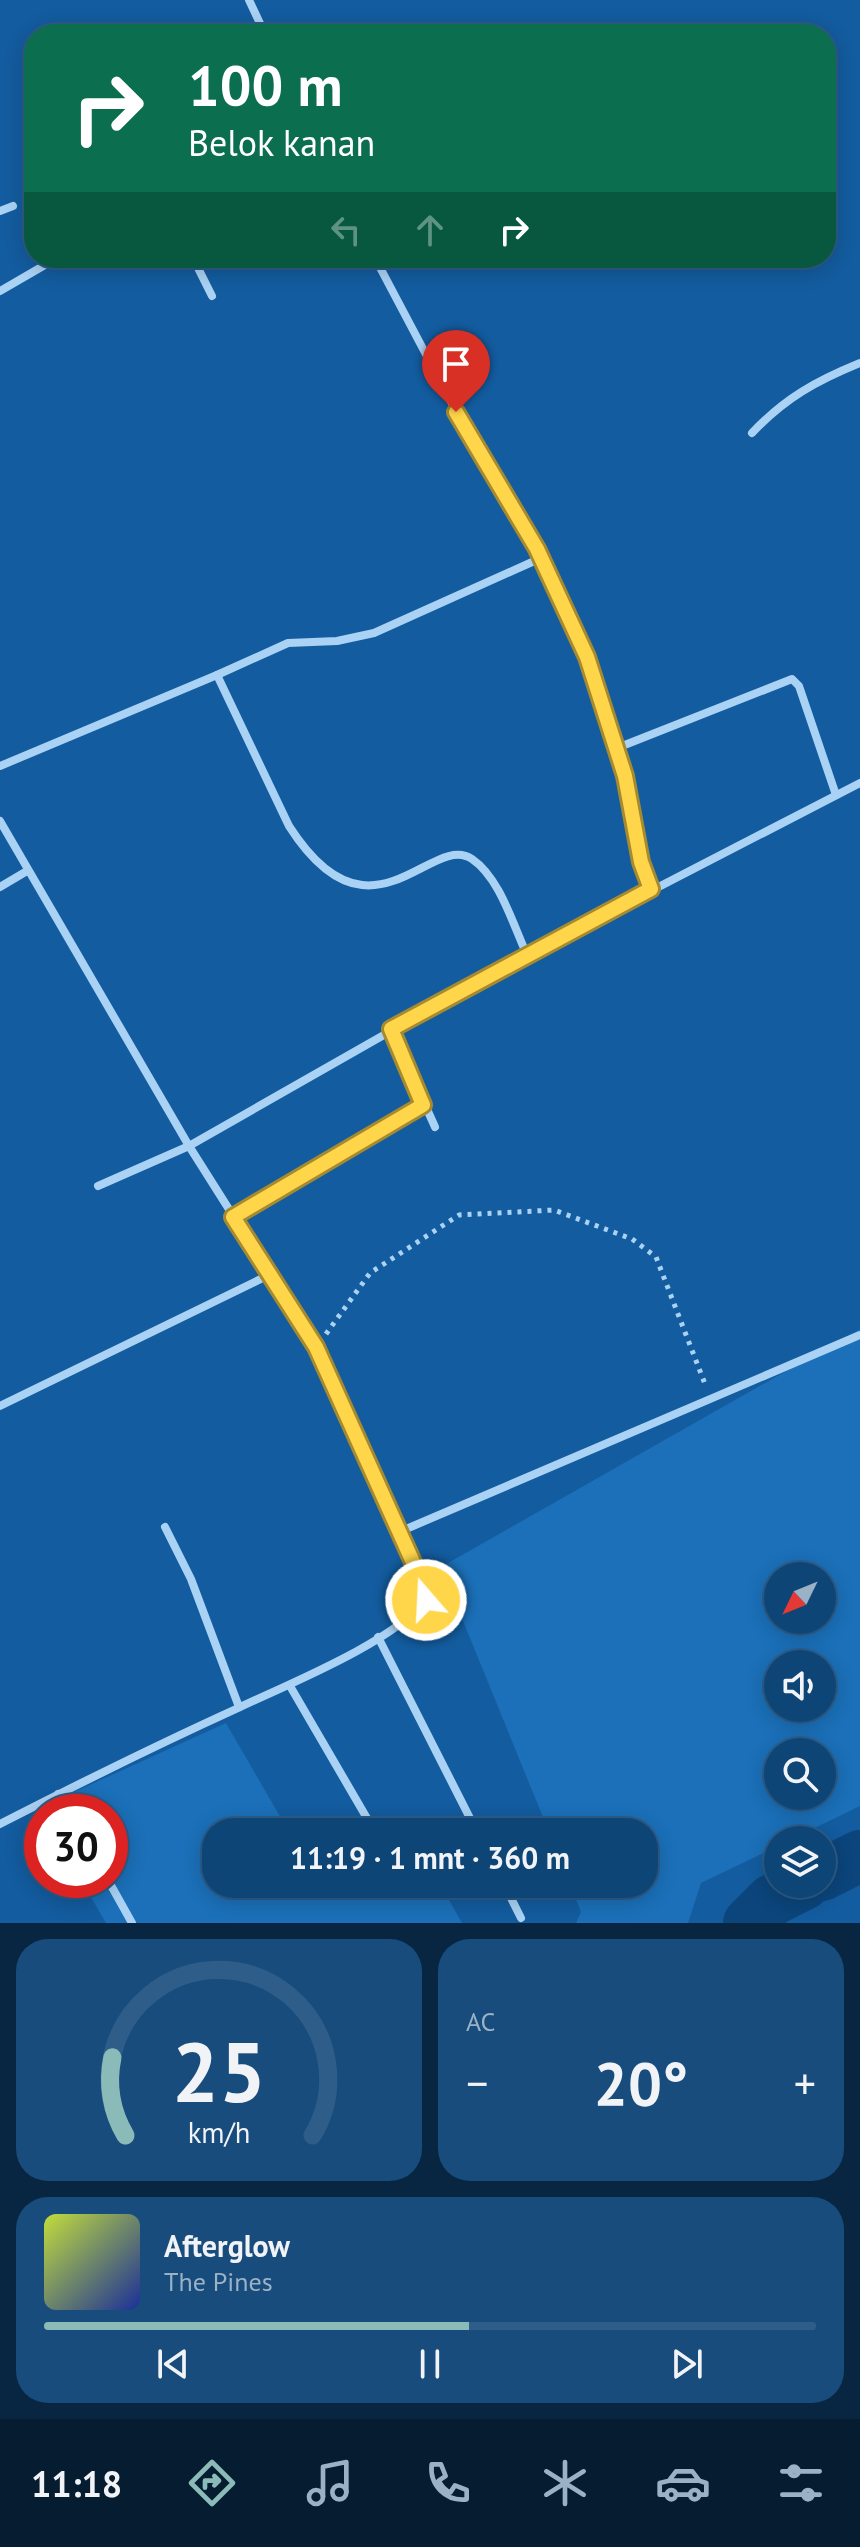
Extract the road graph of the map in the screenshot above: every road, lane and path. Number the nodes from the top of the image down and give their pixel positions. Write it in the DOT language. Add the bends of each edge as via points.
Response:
graph roads {
  1 [pos="249,0"];
  2 [pos="260,24"];
  3 [pos="13,206"];
  4 [pos="0,211"];
  5 [pos="40,268"];
  6 [pos="198,268"];
  7 [pos="380,268"];
  8 [pos="0,291"];
  9 [pos="212,296"];
  10 [pos="860,363"];
  11 [pos="752,433"];
  12 [pos="541,558"];
  13 [pos="217,675"];
  14 [pos="617,748"];
  15 [pos="0,766"];
  16 [pos="860,783"];
  17 [pos="836,795"];
  18 [pos="0,821"];
  19 [pos="27,871"];
  20 [pos="0,887"];
  21 [pos="651,889"];
  22 [pos="527,955"];
  23 [pos="391,1029"];
  24 [pos="423,1105"];
  25 [pos="435,1127"];
  26 [pos="189,1146"];
  27 [pos="98,1186"];
  28 [pos="233,1217"];
  29 [pos="269,1275"];
  30 [pos="860,1335"];
  31 [pos="316,1347"];
  32 [pos="711,1399"];
  33 [pos="0,1406"];
  34 [pos="165,1527"];
  35 [pos="399,1532"];
  36 [pos="378,1637"];
  37 [pos="290,1686"];
  38 [pos="239,1707"];
  39 [pos="58,1794"];
  40 [pos="24,1812"];
  41 [pos="367,1818"];
  42 [pos="470,1818"];
  43 [pos="0,1824"];
  44 [pos="118,1898"];
  45 [pos="511,1898"];
  46 [pos="521,1918"];
  47 [pos="132,1923"];
  1 -- 2 [label="street"];
  3 -- 4 [label="street"];
  5 -- 8 [label="street"];
  6 -- 9 [label="street"];
  7 -- 12 [label="street"];
  10 -- 11 [label="street" via="788,398"];
  12 -- 13 [label="street" via="374,633 288,643"];
  12 -- 14 [label="street" via="587,657"];
  13 -- 15 [label="street"];
  13 -- 22 [label="street" via="303,848 363,888 454,855 470,857 500,897"];
  14 -- 17 [label="street" via="792,679 799,686"];
  14 -- 21 [label="street"];
  16 -- 17 [label="street"];
  17 -- 21 [label="street"];
  18 -- 19 [label="street"];
  19 -- 20 [label="street"];
  19 -- 26 [label="street"];
  21 -- 22 [label="street"];
  22 -- 23 [label="street"];
  23 -- 24 [label="street"];
  23 -- 26 [label="street"];
  24 -- 25 [label="street"];
  24 -- 28 [label="street"];
  26 -- 27 [label="street"];
  26 -- 28 [label="street"];
  28 -- 29 [label="street"];
  29 -- 31 [label="street"];
  29 -- 33 [label="street"];
  30 -- 32 [label="street"];
  31 -- 32 [label="path" via="370,1273 459,1215 554,1210 632,1239 656,1257"];
  31 -- 35 [label="street"];
  32 -- 35 [label="street"];
  34 -- 38 [label="street" via="191,1579"];
  35 -- 36 [label="street" via="426,1600"];
  36 -- 37 [label="street"];
  36 -- 42 [label="street"];
  37 -- 38 [label="street"];
  37 -- 41 [label="street"];
  38 -- 39 [label="street"];
  40 -- 43 [label="street"];
  44 -- 47 [label="street"];
  45 -- 46 [label="street"];
}
